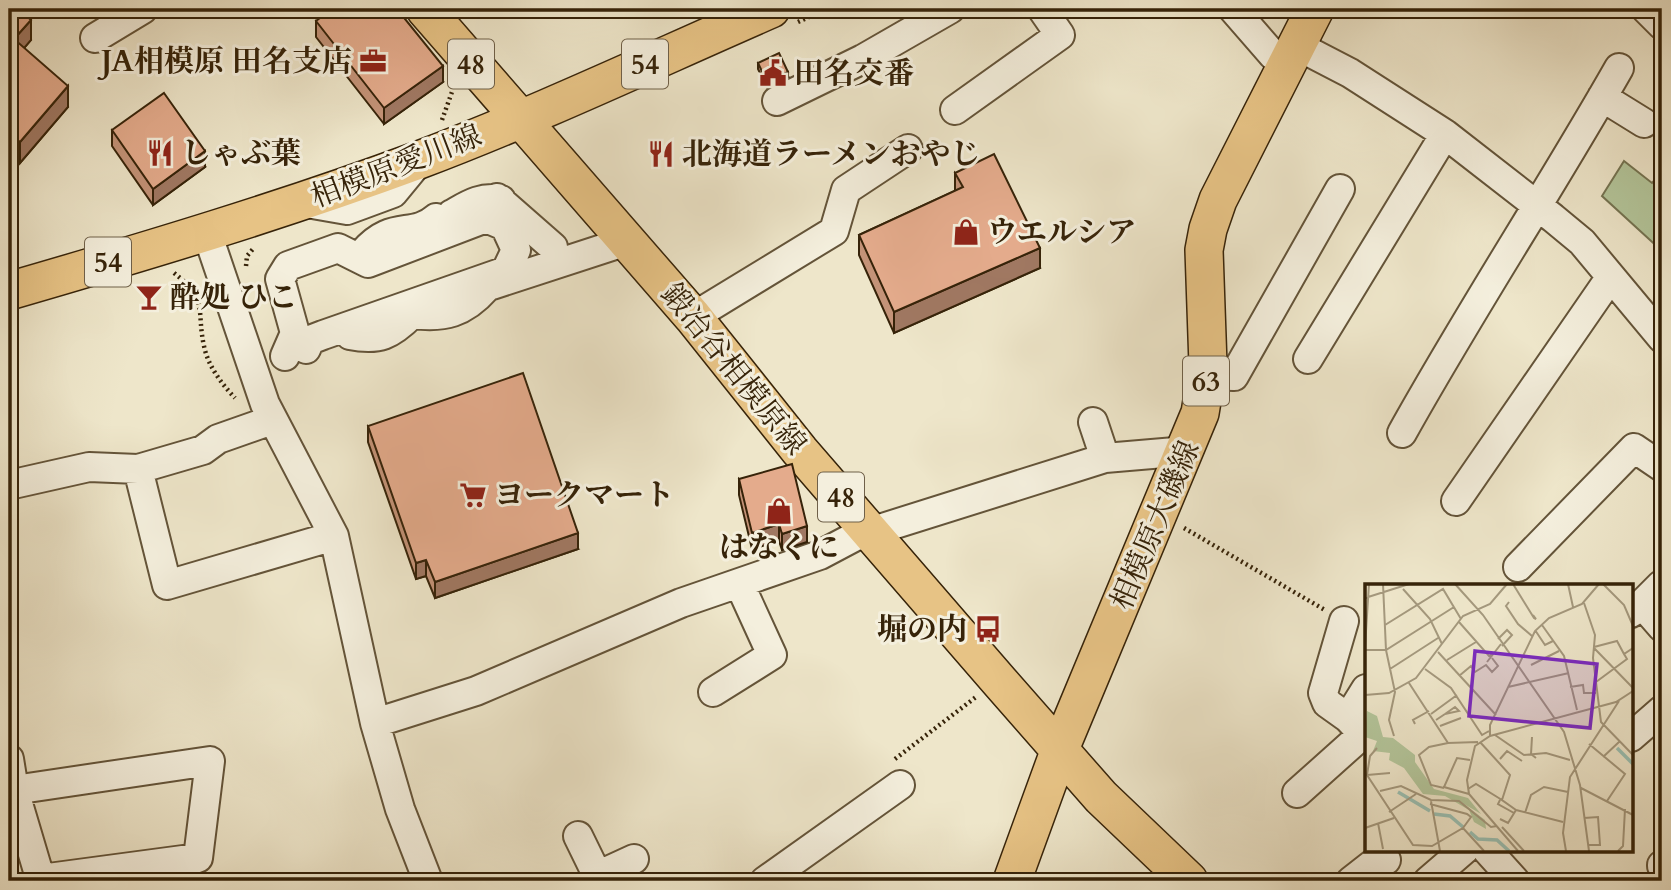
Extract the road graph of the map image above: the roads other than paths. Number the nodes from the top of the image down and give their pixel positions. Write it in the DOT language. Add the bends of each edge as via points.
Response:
graph roads {
  1 [pos="425,9"];
  2 [pos="771,9"];
  3 [pos="950,9"];
  4 [pos="1042,9"];
  5 [pos="1233,9"];
  6 [pos="1315,9"];
  7 [pos="1646,9"];
  8 [pos="135,11"];
  9 [pos="1662,25"];
  10 [pos="95,38"];
  11 [pos="1291,54"];
  12 [pos="1619,68"];
  13 [pos="1602,97"];
  14 [pos="777,101"];
  15 [pos="955,110"];
  16 [pos="518,119"];
  17 [pos="1644,123"];
  18 [pos="1445,134"];
  19 [pos="908,149"];
  20 [pos="1340,189"];
  21 [pos="821,191"];
  22 [pos="1537,207"];
  23 [pos="838,217"];
  24 [pos="207,233"];
  25 [pos="627,240"];
  26 [pos="359,255"];
  27 [pos="545,261"];
  28 [pos="1610,278"];
  29 [pos="496,279"];
  30 [pos="9,291"];
  31 [pos="693,317"];
  32 [pos="309,337"];
  33 [pos="1662,338"];
  34 [pos="1308,359"];
  35 [pos="250,367"];
  36 [pos="1207,376"];
  37 [pos="272,420"];
  38 [pos="1093,422"];
  39 [pos="1402,433"];
  40 [pos="1187,451"];
  41 [pos="1105,458"];
  42 [pos="1662,467"];
  43 [pos="138,469"];
  44 [pos="9,485"];
  45 [pos="1456,501"];
  46 [pos="871,531"];
  47 [pos="334,536"];
  48 [pos="1521,554"];
  49 [pos="740,585"];
  50 [pos="1645,600"];
  51 [pos="1344,621"];
  52 [pos="1662,627"];
  53 [pos="730,690"];
  54 [pos="1365,700"];
  55 [pos="1662,710"];
  56 [pos="375,723"];
  57 [pos="1359,730"];
  58 [pos="1632,736"];
  59 [pos="1059,750"];
  60 [pos="9,759"];
  61 [pos="900,785"];
  62 [pos="13,790"];
  63 [pos="1297,793"];
  64 [pos="578,836"];
  65 [pos="1462,852"];
  66 [pos="1489,852"];
  67 [pos="634,859"];
  68 [pos="1394,864"];
  69 [pos="599,879"];
  70 [pos="41,880"];
  71 [pos="428,881"];
  72 [pos="765,881"];
  73 [pos="1012,881"];
  74 [pos="1189,881"];
  75 [pos="1351,881"];
  76 [pos="1428,881"];
  77 [pos="1515,881"];
  1 -- 16 [label="main road, 鍛冶谷相模原線 / 48"];
  2 -- 16 [label="main road, 相模原愛川線 / 54"];
  3 -- 14 [label="street" via="869,70"];
  4 -- 15 [label="street" via="1060,35"];
  5 -- 11 [label="street" via="1273,55"];
  6 -- 11 [label="main road, 相模原大磯線 / 63"];
  7 -- 9 [label="street"];
  8 -- 10 [label="street"];
  11 -- 18 [label="street" via="1350,74"];
  11 -- 36 [label="main road, 相模原大磯線 / 63" via="1208,229 1204,250"];
  12 -- 13 [label="street"];
  13 -- 17 [label="street"];
  13 -- 22 [label="street"];
  16 -- 24 [label="main road, 相模原愛川線 / 54" via="421,159"];
  16 -- 25 [label="main road, 鍛冶谷相模原線 / 48"];
  18 -- 22 [label="street"];
  18 -- 34 [label="street" via="1390,244 1341,327"];
  19 -- 23 [label="street" via="846,190"];
  20 -- 36 [label="street" via="1310,268 1234,376"];
  21 -- 23 [label="street"];
  22 -- 28 [label="street" via="1582,242"];
  22 -- 39 [label="street" via="1437,394"];
  23 -- 31 [label="street" via="834,231"];
  24 -- 30 [label="main road, 相模原愛川線 / 54"];
  24 -- 35 [label="street"];
  25 -- 27 [label="street"];
  25 -- 31 [label="main road, 鍛冶谷相模原線 / 48"];
  26 -- 27 [label="street" via="426,227 478,190 487,191 510,208"];
  26 -- 29 [label="street" via="368,263 486,218 505,226 516,250"];
  26 -- 32 [label="street" via="297,275 293,284"];
  27 -- 29 [label="street"];
  28 -- 33 [label="street"];
  28 -- 45 [label="street" via="1536,403 1462,471"];
  29 -- 32 [label="street"];
  29 -- 32 [label="street" via="413,314 372,340"];
  31 -- 46 [label="main road, 鍛冶谷相模原線 / 48"];
  32 -- 35 [label="street"];
  35 -- 37 [label="street"];
  36 -- 40 [label="main road, 相模原大磯線 / 63"];
  37 -- 43 [label="street" via="219,439 203,450"];
  37 -- 47 [label="street"];
  38 -- 41 [label="street"];
  40 -- 41 [label="street"];
  40 -- 59 [label="main road, 相模原大磯線 / 63"];
  41 -- 46 [label="street"];
  42 -- 48 [label="street" via="1634,448 1586,482"];
  43 -- 44 [label="street" via="89,467"];
  43 -- 47 [label="street" via="167,585"];
  46 -- 49 [label="street"];
  46 -- 59 [label="main road, 鍛冶谷相模原線 / 48"];
  47 -- 56 [label="street"];
  49 -- 53 [label="street" via="772,655"];
  49 -- 56 [label="street" via="681,603 476,691"];
  50 -- 52 [label="street"];
  51 -- 57 [label="street" via="1323,693 1327,703"];
  54 -- 57 [label="street"];
  55 -- 58 [label="street"];
  56 -- 71 [label="street"];
  57 -- 63 [label="street"];
  59 -- 73 [label="main road, 相模原大磯線 / 63"];
  59 -- 74 [label="main road, 鍛冶谷相模原線 / 48"];
  60 -- 62 [label="street"];
  61 -- 72 [label="street"];
  62 -- 70 [label="street"];
  62 -- 70 [label="street" via="210,761 198,858"];
  64 -- 69 [label="street"];
  65 -- 76 [label="street"];
  66 -- 77 [label="street"];
  67 -- 69 [label="street"];
  68 -- 75 [label="street" via="1374,863"];
}
